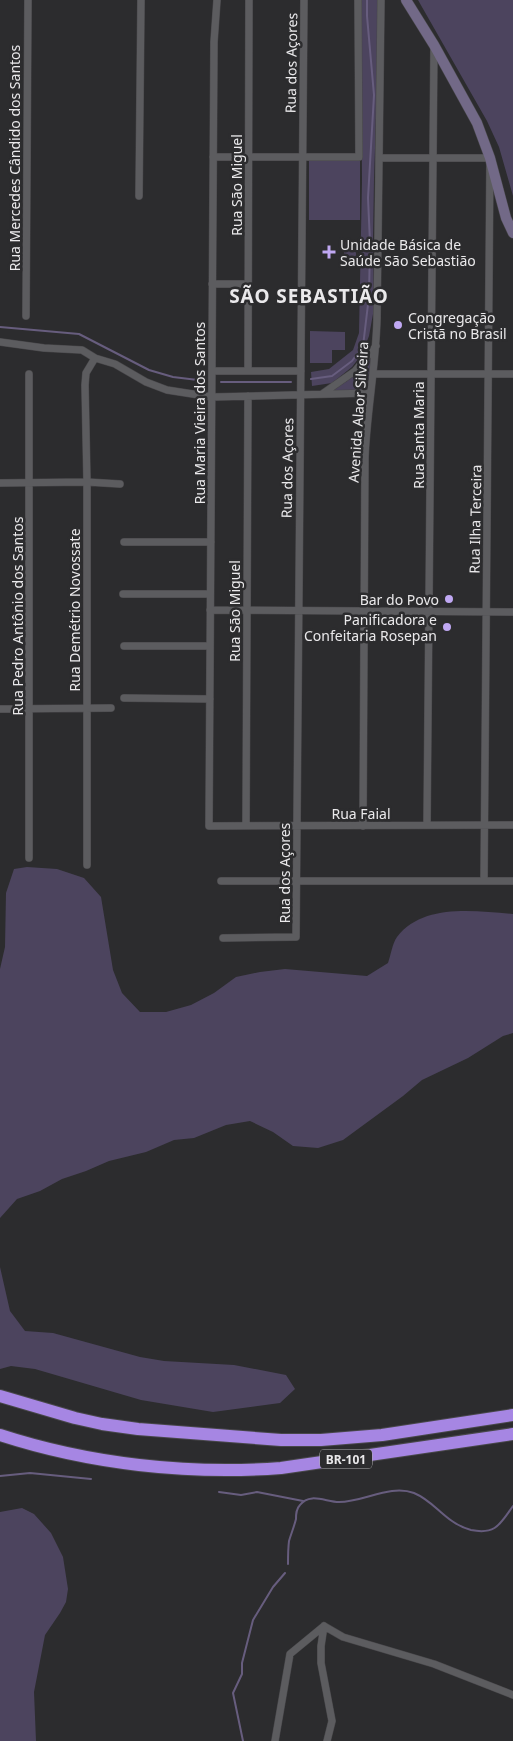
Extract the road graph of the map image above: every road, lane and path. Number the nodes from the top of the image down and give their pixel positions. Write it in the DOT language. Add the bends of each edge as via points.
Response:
graph roads {
  1 [pos="28,0"];
  2 [pos="142,0"];
  3 [pos="217,0"];
  4 [pos="249,0"];
  5 [pos="304,0"];
  6 [pos="358,0"];
  7 [pos="381,0"];
  8 [pos="406,0"];
  9 [pos="434,45"];
  10 [pos="213,157"];
  11 [pos="249,157"];
  12 [pos="303,157"];
  13 [pos="380,158"];
  14 [pos="433,158"];
  15 [pos="490,158"];
  16 [pos="139,196"];
  17 [pos="513,233"];
  18 [pos="212,284"];
  19 [pos="248,284"];
  20 [pos="26,316"];
  21 [pos="0,342"];
  22 [pos="376,346"];
  23 [pos="95,358"];
  24 [pos="212,371"];
  25 [pos="248,371"];
  26 [pos="301,371"];
  27 [pos="29,374"];
  28 [pos="373,374"];
  29 [pos="431,374"];
  30 [pos="488,374"];
  31 [pos="513,374"];
  32 [pos="370,393"];
  33 [pos="300,395"];
  34 [pos="322,395"];
  35 [pos="248,396"];
  36 [pos="212,397"];
  37 [pos="87,482"];
  38 [pos="0,483"];
  39 [pos="29,483"];
  40 [pos="120,484"];
  41 [pos="124,542"];
  42 [pos="211,542"];
  43 [pos="124,594"];
  44 [pos="210,594"];
  45 [pos="210,610"];
  46 [pos="247,610"];
  47 [pos="298,611"];
  48 [pos="364,611"];
  49 [pos="429,612"];
  50 [pos="486,612"];
  51 [pos="513,612"];
  52 [pos="124,646"];
  53 [pos="210,646"];
  54 [pos="124,698"];
  55 [pos="210,699"];
  56 [pos="87,708"];
  57 [pos="111,708"];
  58 [pos="0,709"];
  59 [pos="29,709"];
  60 [pos="209,826"];
  61 [pos="246,826"];
  62 [pos="296,826"];
  63 [pos="363,826"];
  64 [pos="427,826"];
  65 [pos="484,826"];
  66 [pos="513,826"];
  67 [pos="29,858"];
  68 [pos="87,865"];
  69 [pos="484,880"];
  70 [pos="221,881"];
  71 [pos="296,881"];
  72 [pos="513,881"];
  73 [pos="223,938"];
  74 [pos="0,1396"];
  75 [pos="513,1415"];
  76 [pos="513,1434"];
  77 [pos="0,1436"];
  78 [pos="324,1626"];
  79 [pos="513,1695"];
  80 [pos="275,1741"];
  81 [pos="327,1741"];
  1 -- 20 [label="street, Rua Mercedes Cândido dos Santos"];
  2 -- 16 [label="street"];
  3 -- 10 [label="street, Rua Maria Vieira dos Santos"];
  4 -- 11 [label="street, Rua São Miguel"];
  5 -- 12 [label="street, Rua dos Açores"];
  6 -- 12 [label="street" via="359,157"];
  7 -- 13 [label="street, Avenida Alaor Silveira"];
  8 -- 9 [label="street"];
  9 -- 14 [label="street, Rua Santa Maria"];
  9 -- 15 [label="street" via="477,124"];
  10 -- 11 [label="street"];
  10 -- 18 [label="street, Rua Maria Vieira dos Santos"];
  11 -- 12 [label="street"];
  11 -- 19 [label="street, Rua São Miguel"];
  12 -- 26 [label="street, Rua dos Açores"];
  13 -- 14 [label="street"];
  13 -- 22 [label="street, Avenida Alaor Silveira"];
  14 -- 15 [label="street"];
  14 -- 29 [label="street, Rua Santa Maria"];
  15 -- 17 [label="street"];
  15 -- 30 [label="street, Rua Ilha Terceira"];
  18 -- 19 [label="street"];
  18 -- 24 [label="street, Rua Maria Vieira dos Santos"];
  19 -- 25 [label="street, Rua São Miguel"];
  21 -- 23 [label="street" via="82,350"];
  22 -- 28 [label="street, Avenida Alaor Silveira"];
  22 -- 34 [label="street" via="355,371"];
  23 -- 36 [label="street" via="167,390"];
  23 -- 37 [label="street, Rua Demétrio Novossate" via="86,373 85,385"];
  24 -- 25 [label="street"];
  24 -- 36 [label="street, Rua Maria Vieira dos Santos"];
  25 -- 26 [label="street"];
  26 -- 33 [label="street, Rua dos Açores"];
  27 -- 39 [label="street, Rua Pedro Antônio dos Santos"];
  28 -- 29 [label="street"];
  28 -- 32 [label="street, Avenida Alaor Silveira"];
  29 -- 30 [label="street"];
  29 -- 49 [label="street, Rua Santa Maria"];
  30 -- 31 [label="street"];
  30 -- 50 [label="street, Rua Ilha Terceira"];
  32 -- 34 [label="street"];
  32 -- 48 [label="street, Avenida Alaor Silveira" via="365,457"];
  33 -- 34 [label="street"];
  33 -- 35 [label="street"];
  33 -- 47 [label="street, Rua dos Açores"];
  35 -- 36 [label="street"];
  35 -- 46 [label="street, Rua São Miguel"];
  36 -- 42 [label="street, Rua Maria Vieira dos Santos"];
  37 -- 39 [label="street"];
  37 -- 40 [label="street"];
  37 -- 56 [label="street, Rua Demétrio Novossate"];
  38 -- 39 [label="street"];
  39 -- 59 [label="street, Rua Pedro Antônio dos Santos"];
  41 -- 42 [label="street"];
  42 -- 44 [label="street, Rua Maria Vieira dos Santos"];
  43 -- 44 [label="street"];
  44 -- 45 [label="street, Rua Maria Vieira dos Santos"];
  45 -- 46 [label="street"];
  45 -- 53 [label="street, Rua Maria Vieira dos Santos"];
  46 -- 47 [label="street"];
  46 -- 61 [label="street, Rua São Miguel"];
  47 -- 48 [label="street"];
  47 -- 62 [label="street, Rua dos Açores"];
  48 -- 49 [label="street"];
  48 -- 63 [label="street, Avenida Alaor Silveira"];
  49 -- 50 [label="street"];
  49 -- 64 [label="street, Rua Santa Maria"];
  50 -- 51 [label="street"];
  50 -- 65 [label="street, Rua Ilha Terceira"];
  52 -- 53 [label="street"];
  53 -- 55 [label="street, Rua Maria Vieira dos Santos"];
  54 -- 55 [label="street"];
  55 -- 60 [label="street, Rua Maria Vieira dos Santos"];
  56 -- 57 [label="street"];
  56 -- 59 [label="street"];
  56 -- 68 [label="street, Rua Demétrio Novossate"];
  58 -- 59 [label="street"];
  59 -- 67 [label="street, Rua Pedro Antônio dos Santos"];
  60 -- 61 [label="street, Rua Faial"];
  61 -- 62 [label="street, Rua Faial"];
  62 -- 63 [label="street, Rua Faial"];
  62 -- 71 [label="street, Rua dos Açores"];
  63 -- 64 [label="street, Rua Faial"];
  64 -- 65 [label="street, Rua Faial"];
  65 -- 66 [label="street, Rua Faial"];
  65 -- 69 [label="street, Rua Ilha Terceira"];
  69 -- 71 [label="street"];
  69 -- 72 [label="street"];
  70 -- 71 [label="street"];
  71 -- 73 [label="street, Rua dos Açores" via="296,937"];
  74 -- 75 [label="highway, BR-101" via="102,1424 280,1440 382,1435"];
  76 -- 77 [label="highway, BR-101" via="281,1468 247,1470 136,1464 38,1447"];
  78 -- 79 [label="street" via="342,1637 434,1664"];
  78 -- 80 [label="street" via="290,1654"];
  78 -- 81 [label="street" via="322,1663 332,1721"];
}
